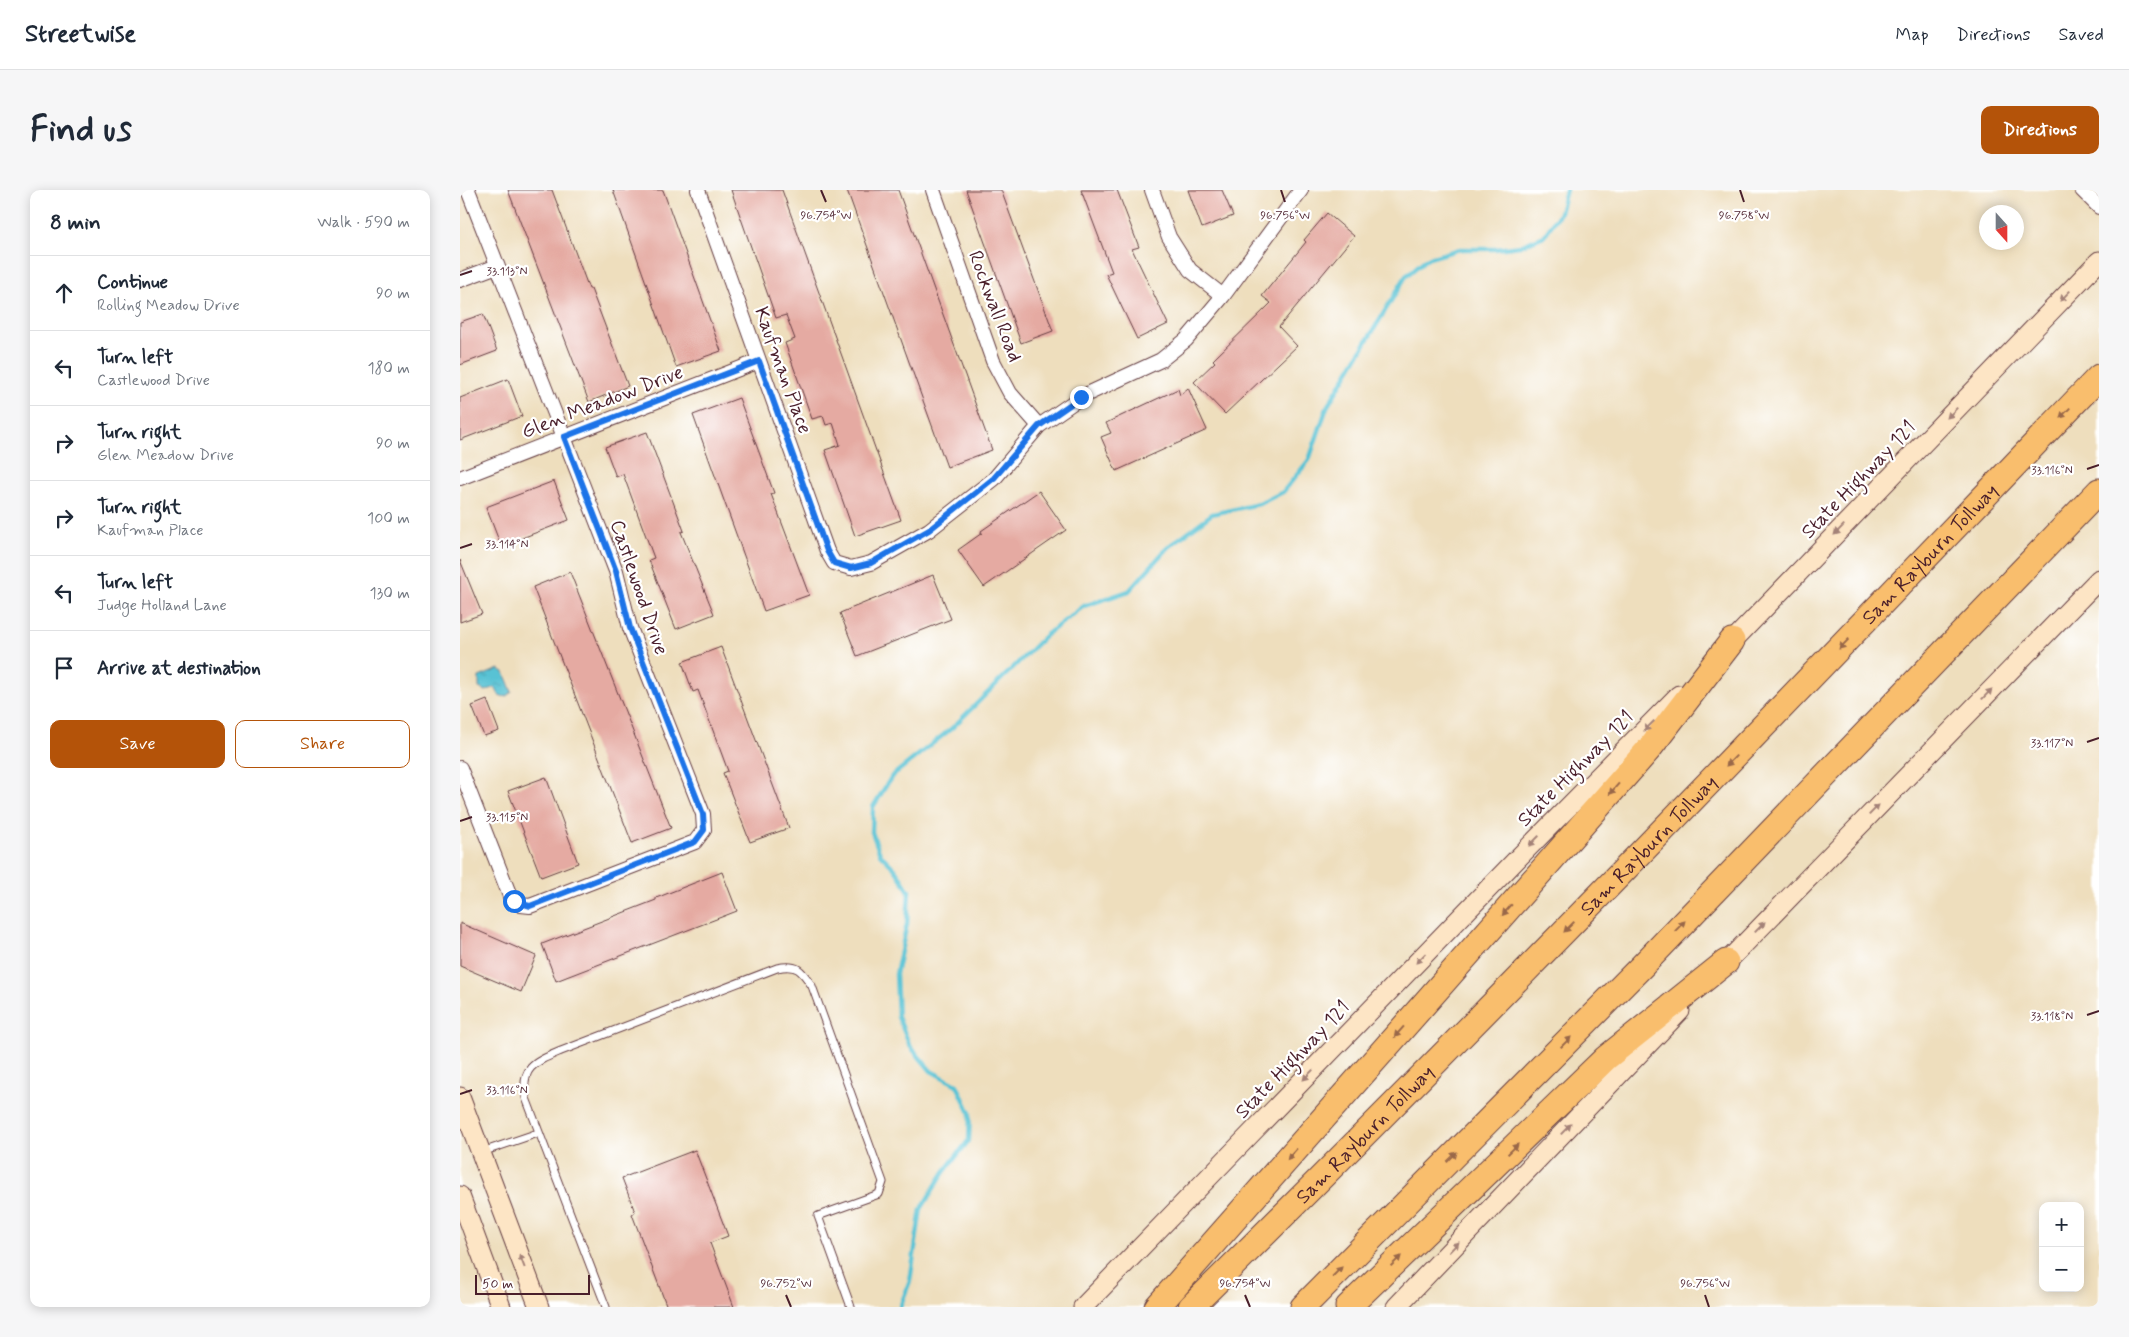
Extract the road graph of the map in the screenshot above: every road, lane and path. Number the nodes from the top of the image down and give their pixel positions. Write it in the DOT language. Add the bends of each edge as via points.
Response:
graph roads {
  1 [pos="468,190"];
  2 [pos="698,190"];
  3 [pos="933,190"];
  4 [pos="1152,190"];
  5 [pos="1301,190"];
  6 [pos="2082,190"];
  7 [pos="2099,207"];
  8 [pos="2099,261"];
  9 [pos="497,266"];
  10 [pos="460,280"];
  11 [pos="1223,296"];
  12 [pos="759,361"];
  13 [pos="2099,377"];
  14 [pos="1039,426"];
  15 [pos="564,437"];
  16 [pos="460,478"];
  17 [pos="2099,491"];
  18 [pos="2099,579"];
  19 [pos="1732,641"];
  20 [pos="460,768"];
  21 [pos="1726,962"];
  22 [pos="460,1097"];
  23 [pos="538,1133"];
  24 [pos="481,1152"];
  25 [pos="460,1196"];
  26 [pos="501,1307"];
  27 [pos="539,1307"];
  28 [pos="606,1307"];
  29 [pos="851,1307"];
  30 [pos="1083,1307"];
  31 [pos="1157,1307"];
  32 [pos="1191,1307"];
  33 [pos="1303,1307"];
  34 [pos="1348,1307"];
  35 [pos="1396,1307"];
  1 -- 9 [label="street, Castlewood Drive"];
  2 -- 12 [label="street, Kaufman Place"];
  3 -- 14 [label="street, Rockwall Road" via="992,360 1010,394"];
  4 -- 11 [label="street" via="1170,237 1190,270"];
  5 -- 11 [label="street"];
  6 -- 7 [label="street"];
  8 -- 19 [label="main road, State Highway 121, one-way"];
  9 -- 10 [label="street"];
  9 -- 15 [label="street, Castlewood Drive"];
  11 -- 14 [label="street" via="1186,340 1161,360 1081,397"];
  12 -- 14 [label="street, Kaufman Place" via="827,551 834,563 851,568 871,563 929,530 994,478"];
  12 -- 15 [label="street, Glen Meadow Drive"];
  13 -- 32 [label="highway, Sam Rayburn Tollway, one-way" via="1664,831"];
  15 -- 16 [label="street, Glen Meadow Drive"];
  15 -- 20 [label="street, Castlewood Drive" via="616,571 630,628 703,814 704,830 695,842 530,906 521,904 510,896"];
  33 -- 17 [label="highway, one-way" via="1642,966"];
  21 -- 18 [label="main road, one-way"];
  19 -- 30 [label="main road, State Highway 121, one-way"];
  19 -- 31 [label="highway, one-way" via="1650,749"];
  34 -- 21 [label="highway, one-way" via="1606,1058"];
  35 -- 21 [label="main road, one-way"];
  22 -- 24 [label="main road"];
  23 -- 24 [label="lane"];
  23 -- 28 [label="lane"];
  23 -- 29 [label="lane" via="523,1082 528,1070 542,1059 777,968 789,966 801,970 812,986 883,1182 879,1194 818,1216"];
  27 -- 24 [label="main road, one-way"];
  25 -- 26 [label="main road"];
}
